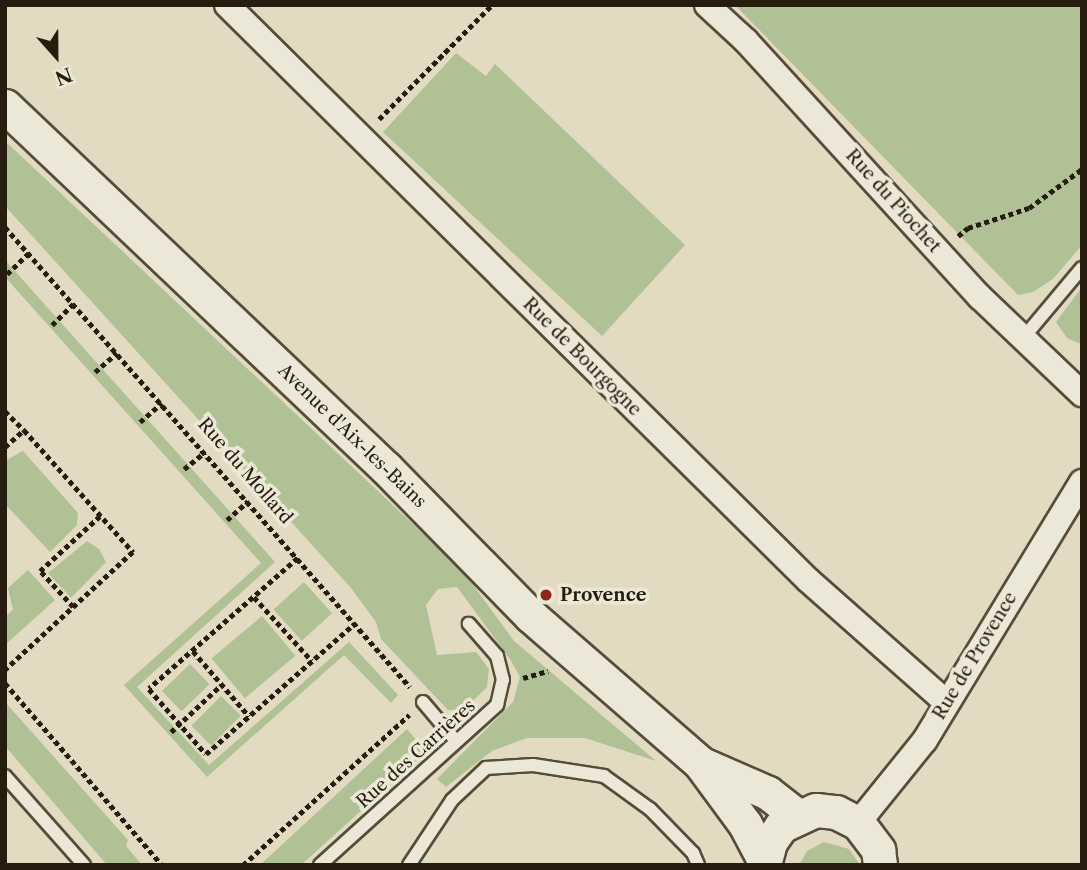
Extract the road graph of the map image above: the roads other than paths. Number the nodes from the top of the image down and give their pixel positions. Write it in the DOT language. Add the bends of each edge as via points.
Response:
graph roads {
  1 [pos="227,5"];
  2 [pos="707,5"];
  3 [pos="5,106"];
  4 [pos="1082,268"];
  5 [pos="1024,337"];
  6 [pos="1080,389"];
  7 [pos="1082,482"];
  8 [pos="469,624"];
  9 [pos="945,701"];
  10 [pos="423,702"];
  11 [pos="456,741"];
  12 [pos="700,763"];
  13 [pos="5,776"];
  14 [pos="797,816"];
  15 [pos="858,823"];
  16 [pos="764,862"];
  17 [pos="84,865"];
  18 [pos="320,865"];
  19 [pos="409,865"];
  20 [pos="698,865"];
  21 [pos="880,865"];
  1 -- 9 [label="street, Rue de Bourgogne" via="808,580"];
  2 -- 5 [label="street, Rue du Piochet"];
  3 -- 12 [label="main road, Avenue d'Aix-les-Bains" via="395,477 531,616"];
  4 -- 5 [label="lane"];
  5 -- 6 [label="street, Rue du Piochet"];
  7 -- 9 [label="street, Rue de Provence"];
  8 -- 11 [label="lane, Rue des Carrières" via="497,656 503,680 496,705"];
  9 -- 15 [label="street, Rue de Provence" via="925,740"];
  10 -- 11 [label="lane"];
  11 -- 18 [label="lane, Rue des Carrières"];
  12 -- 14 [label="main road, Avenue d'Aix-les-Bains" via="768,793"];
  12 -- 16 [label="main road, Avenue d'Aix-les-Bains" via="745,824"];
  13 -- 17 [label="lane"];
  14 -- 15 [label="main road" via="836,812"];
  14 -- 16 [label="main road, Avenue d'Aix-les-Bains" via="776,834"];
  15 -- 21 [label="main road" via="877,850"];
  19 -- 20 [label="lane" via="452,800 486,768 533,765 604,776 650,809 693,853"];
}
